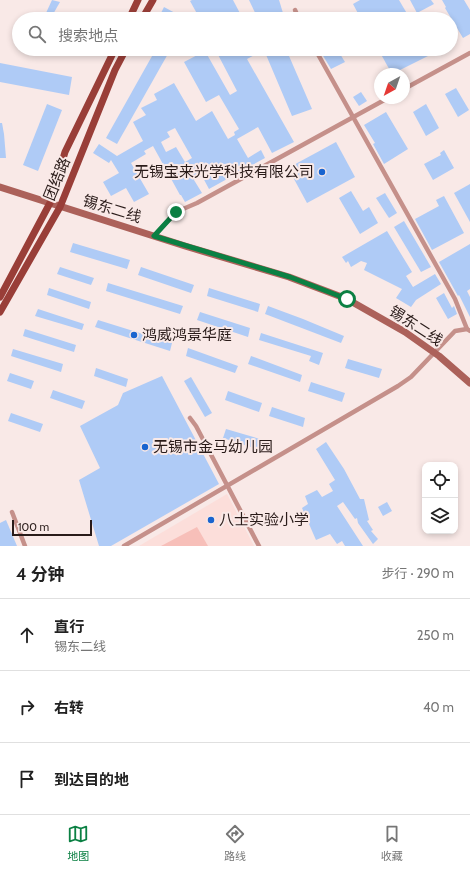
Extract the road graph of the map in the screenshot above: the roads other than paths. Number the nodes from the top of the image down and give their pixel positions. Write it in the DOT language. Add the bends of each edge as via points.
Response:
graph roads {
  1 [pos="138,0"];
  2 [pos="153,0"];
  3 [pos="132,12"];
  4 [pos="146,12"];
  5 [pos="470,53"];
  6 [pos="111,56"];
  7 [pos="122,56"];
  8 [pos="319,56"];
  9 [pos="410,86"];
  10 [pos="378,104"];
  11 [pos="353,118"];
  12 [pos="0,187"];
  13 [pos="50,203"];
  14 [pos="60,207"];
  15 [pos="154,236"];
  16 [pos="0,297"];
  17 [pos="0,312"];
  18 [pos="469,330"];
  19 [pos="435,353"];
  20 [pos="470,383"];
  21 [pos="190,418"];
  22 [pos="227,486"];
  23 [pos="12,512"];
  24 [pos="25,546"];
  25 [pos="124,546"];
  26 [pos="259,546"];
  1 -- 3 [label="main road"];
  2 -- 4 [label="main road"];
  5 -- 9 [label="street"];
  6 -- 13 [label="main road, 团结路" via="65,152"];
  7 -- 14 [label="main road, 团结路"];
  8 -- 11 [label="street"];
  10 -- 11 [label="street"];
  11 -- 15 [label="street" via="198,203 176,212"];
  11 -- 18 [label="street" via="455,299"];
  12 -- 13 [label="main road, 锡东二线"];
  13 -- 14 [label="main road, 锡东二线"];
  13 -- 16 [label="main road, 团结路"];
  14 -- 15 [label="main road, 锡东二线"];
  14 -- 17 [label="main road, 团结路"];
  15 -- 19 [label="main road, 锡东二线" via="290,277 347,299 405,332"];
  18 -- 19 [label="street" via="455,331"];
  19 -- 20 [label="main road, 锡东二线"];
  19 -- 22 [label="street" via="398,386"];
  21 -- 22 [label="street"];
  22 -- 25 [label="street"];
  22 -- 26 [label="street"];
  23 -- 24 [label="street"];
}
